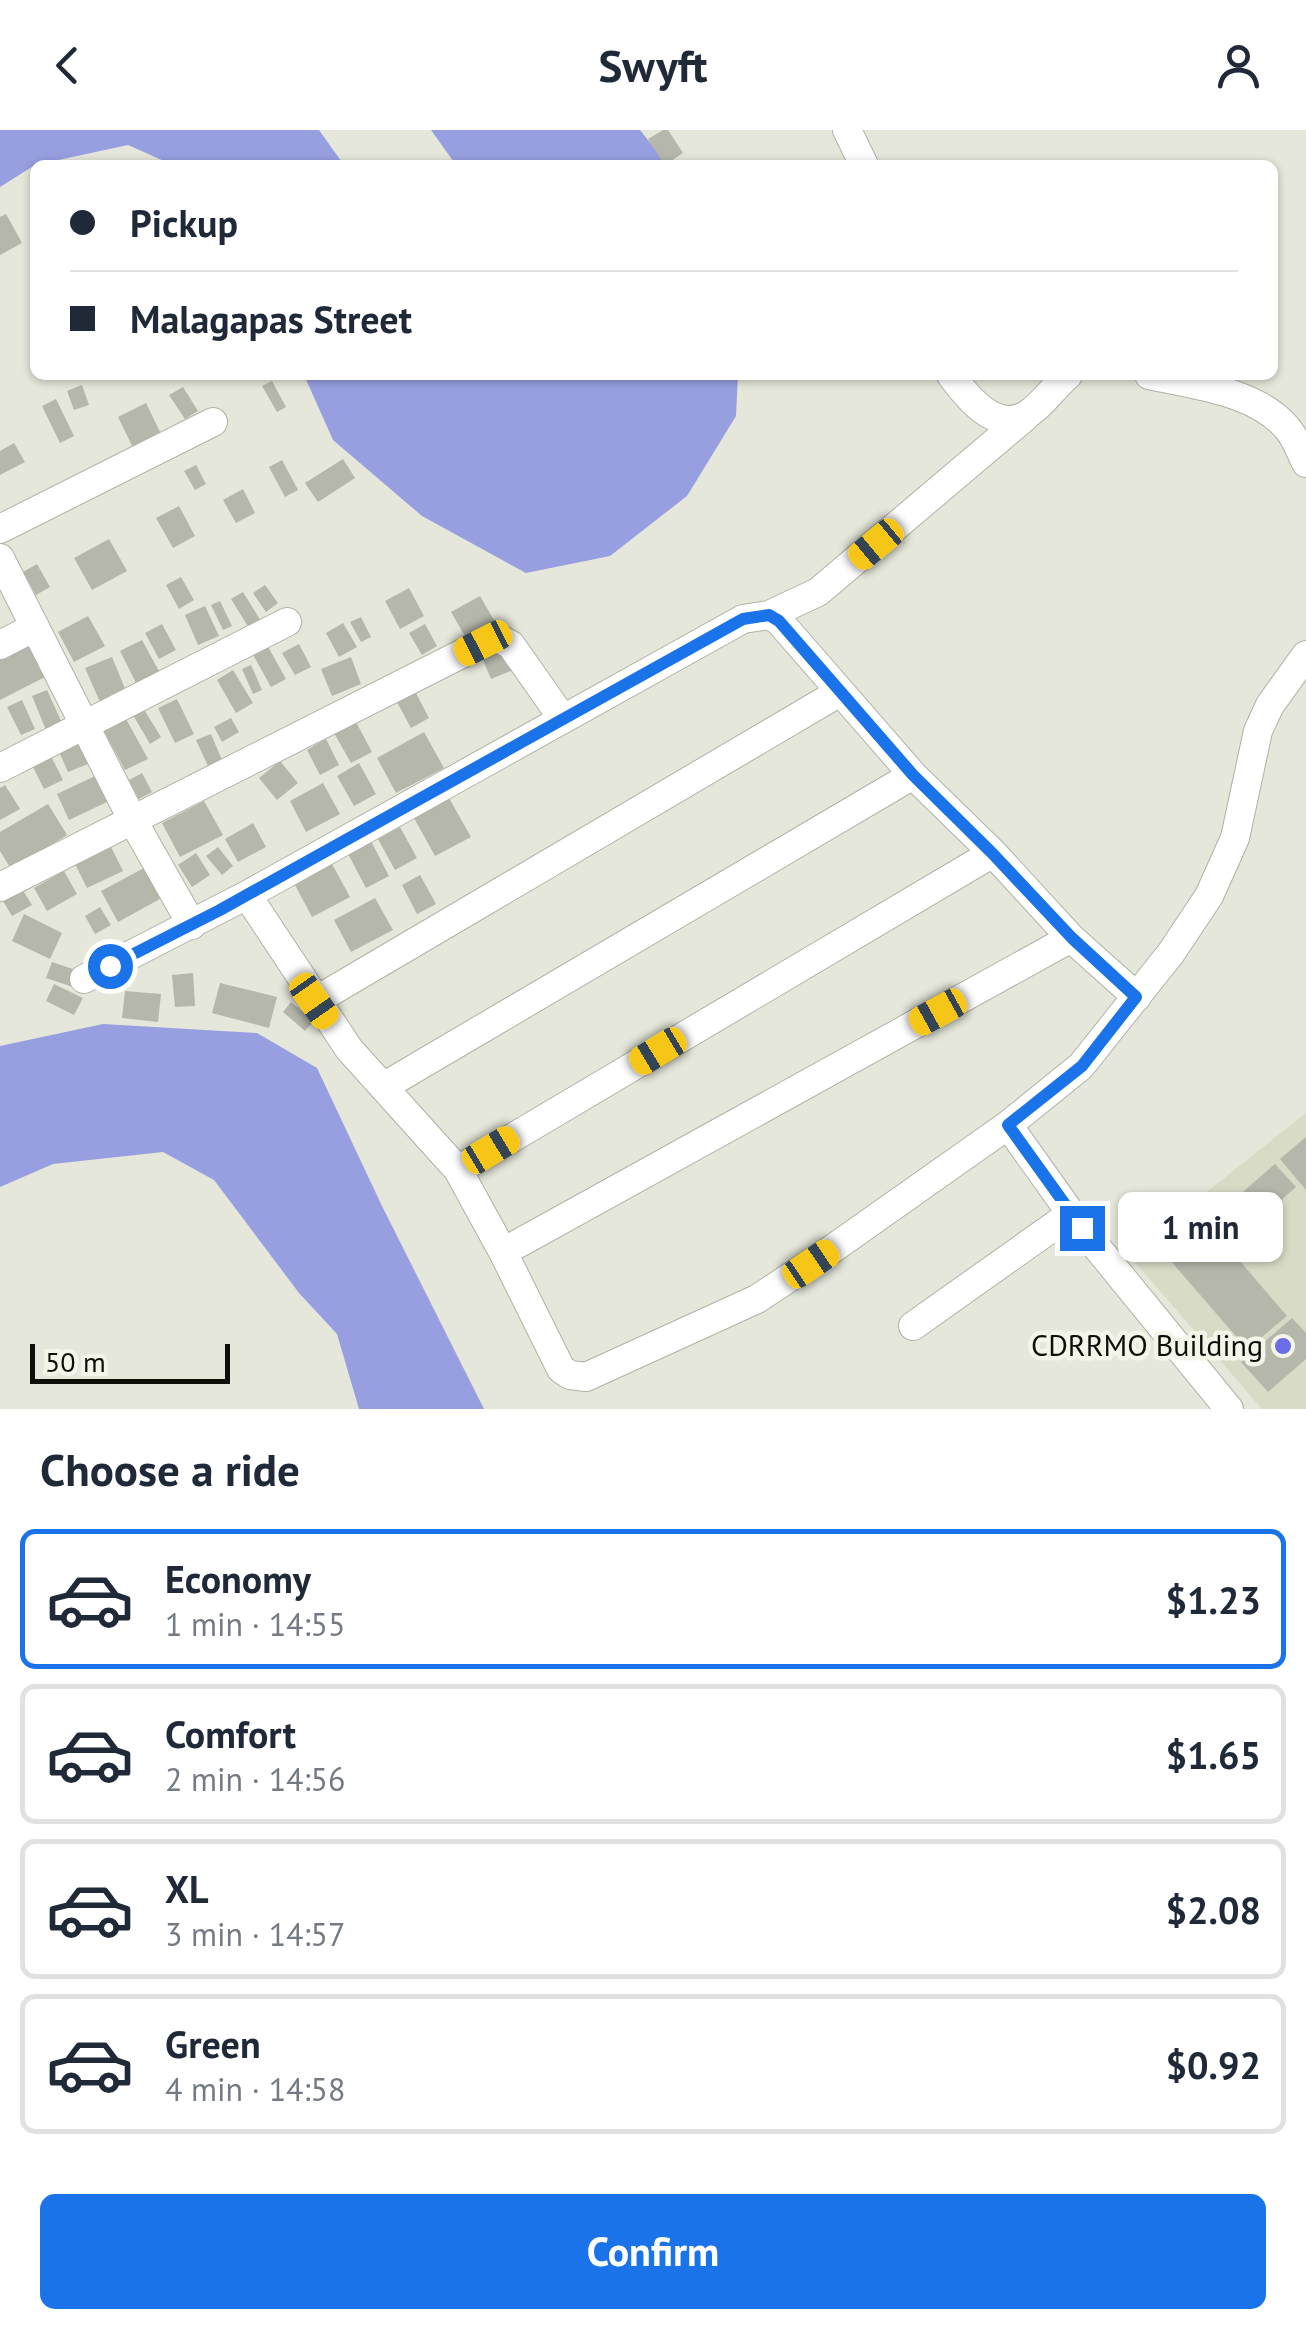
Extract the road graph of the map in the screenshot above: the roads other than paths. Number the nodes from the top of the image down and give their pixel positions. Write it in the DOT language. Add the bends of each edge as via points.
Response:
graph roads {
  1 [pos="848,130"];
  2 [pos="862,160"];
  3 [pos="954,380"];
  4 [pos="1063,380"];
  5 [pos="1171,380"];
  6 [pos="1024,417"];
  7 [pos="213,422"];
  8 [pos="1306,462"];
  9 [pos="0,529"];
  10 [pos="0,558"];
  11 [pos="769,615"];
  12 [pos="287,622"];
  13 [pos="35,627"];
  14 [pos="0,645"];
  15 [pos="1306,655"];
  16 [pos="840,692"];
  17 [pos="562,719"];
  18 [pos="84,725"];
  19 [pos="0,768"];
  20 [pos="913,775"];
  21 [pos="133,821"];
  22 [pos="992,853"];
  23 [pos="0,887"];
  24 [pos="248,895"];
  25 [pos="192,925"];
  26 [pos="1072,938"];
  27 [pos="84,979"];
  28 [pos="1136,997"];
  29 [pos="314,1001"];
  30 [pos="383,1087"];
  31 [pos="1008,1125"];
  32 [pos="458,1170"];
  33 [pos="1071,1214"];
  34 [pos="503,1252"];
  35 [pos="914,1326"];
  36 [pos="1229,1409"];
  1 -- 2 [label="street"];
  3 -- 6 [label="street" via="998,419"];
  4 -- 6 [label="street"];
  5 -- 8 [label="street" via="1267,410 1285,425"];
  6 -- 11 [label="street" via="818,592"];
  7 -- 9 [label="street"];
  10 -- 13 [label="street"];
  11 -- 16 [label="street"];
  11 -- 17 [label="street" via="743,619"];
  12 -- 18 [label="street"];
  13 -- 14 [label="street"];
  13 -- 18 [label="street"];
  15 -- 28 [label="street" via="1258,731 1235,838 1210,896"];
  16 -- 20 [label="street"];
  16 -- 29 [label="street"];
  17 -- 21 [label="street" via="512,645 491,639"];
  17 -- 24 [label="street"];
  18 -- 19 [label="street"];
  18 -- 21 [label="street"];
  20 -- 22 [label="street"];
  20 -- 30 [label="street"];
  21 -- 23 [label="street"];
  21 -- 25 [label="street"];
  22 -- 26 [label="street"];
  22 -- 32 [label="street"];
  24 -- 25 [label="street"];
  24 -- 29 [label="street"];
  25 -- 27 [label="street"];
  26 -- 28 [label="street"];
  26 -- 34 [label="street"];
  28 -- 31 [label="street" via="1082,1066"];
  29 -- 30 [label="street"];
  30 -- 32 [label="street"];
  31 -- 33 [label="street"];
  31 -- 34 [label="street" via="756,1299 586,1377 562,1369"];
  32 -- 34 [label="street"];
  33 -- 35 [label="street"];
  33 -- 36 [label="street"];
}
